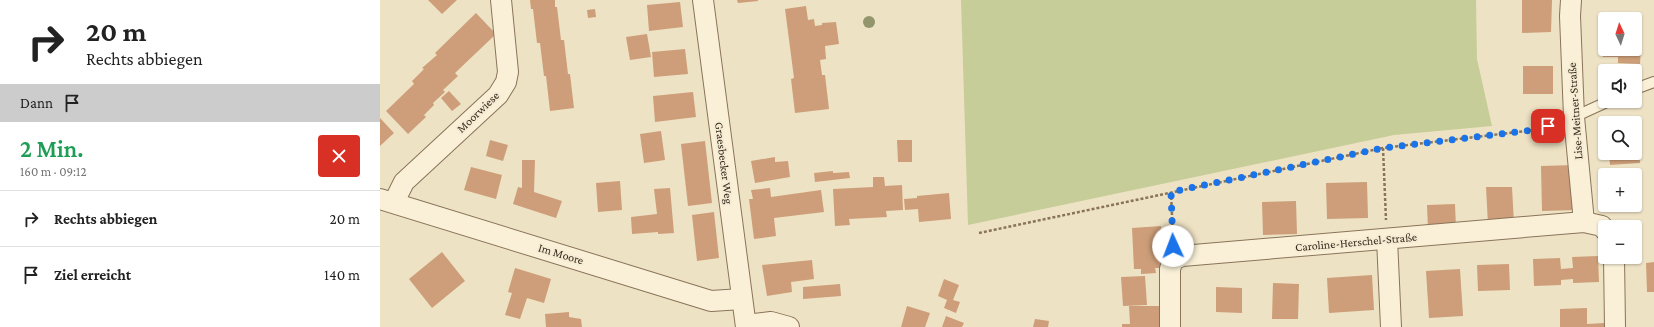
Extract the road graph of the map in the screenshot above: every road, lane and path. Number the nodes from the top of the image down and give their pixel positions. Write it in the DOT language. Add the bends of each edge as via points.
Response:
graph roads {
  1 [pos="500,0"];
  2 [pos="703,0"];
  3 [pos="1571,0"];
  4 [pos="1654,82"];
  5 [pos="1642,86"];
  6 [pos="1598,106"];
  7 [pos="1574,117"];
  8 [pos="1383,148"];
  9 [pos="1171,192"];
  10 [pos="387,201"];
  11 [pos="1584,222"];
  12 [pos="1598,225"];
  13 [pos="979,233"];
  14 [pos="1387,239"];
  15 [pos="1174,260"];
  16 [pos="1614,264"];
  17 [pos="742,299"];
  18 [pos="746,326"];
  19 [pos="789,327"];
  20 [pos="1170,327"];
  21 [pos="1391,327"];
  22 [pos="1616,327"];
  1 -- 10 [label="street, Moorwiese" via="508,72 506,82 498,95 404,182"];
  2 -- 17 [label="street, Graesbecker Weg"];
  3 -- 7 [label="street, Lise-Meitner-Straße"];
  4 -- 5 [label="lane"];
  6 -- 7 [label="lane"];
  7 -- 8 [label="path" via="1534,130"];
  7 -- 11 [label="street, Lise-Meitner-Straße"];
  8 -- 9 [label="path"];
  8 -- 14 [label="path"];
  9 -- 13 [label="path"];
  9 -- 15 [label="path"];
  10 -- 17 [label="street, Im Moore" via="711,301"];
  11 -- 12 [label="street, Caroline-Herschel-Straße"];
  11 -- 14 [label="street, Caroline-Herschel-Straße"];
  14 -- 15 [label="street, Caroline-Herschel-Straße" via="1182,256"];
  14 -- 21 [label="street"];
  15 -- 20 [label="street" via="1170,269"];
  16 -- 22 [label="street"];
  17 -- 18 [label="street, Graesbecker Weg"];
  18 -- 19 [label="street" via="771,322"];
}
